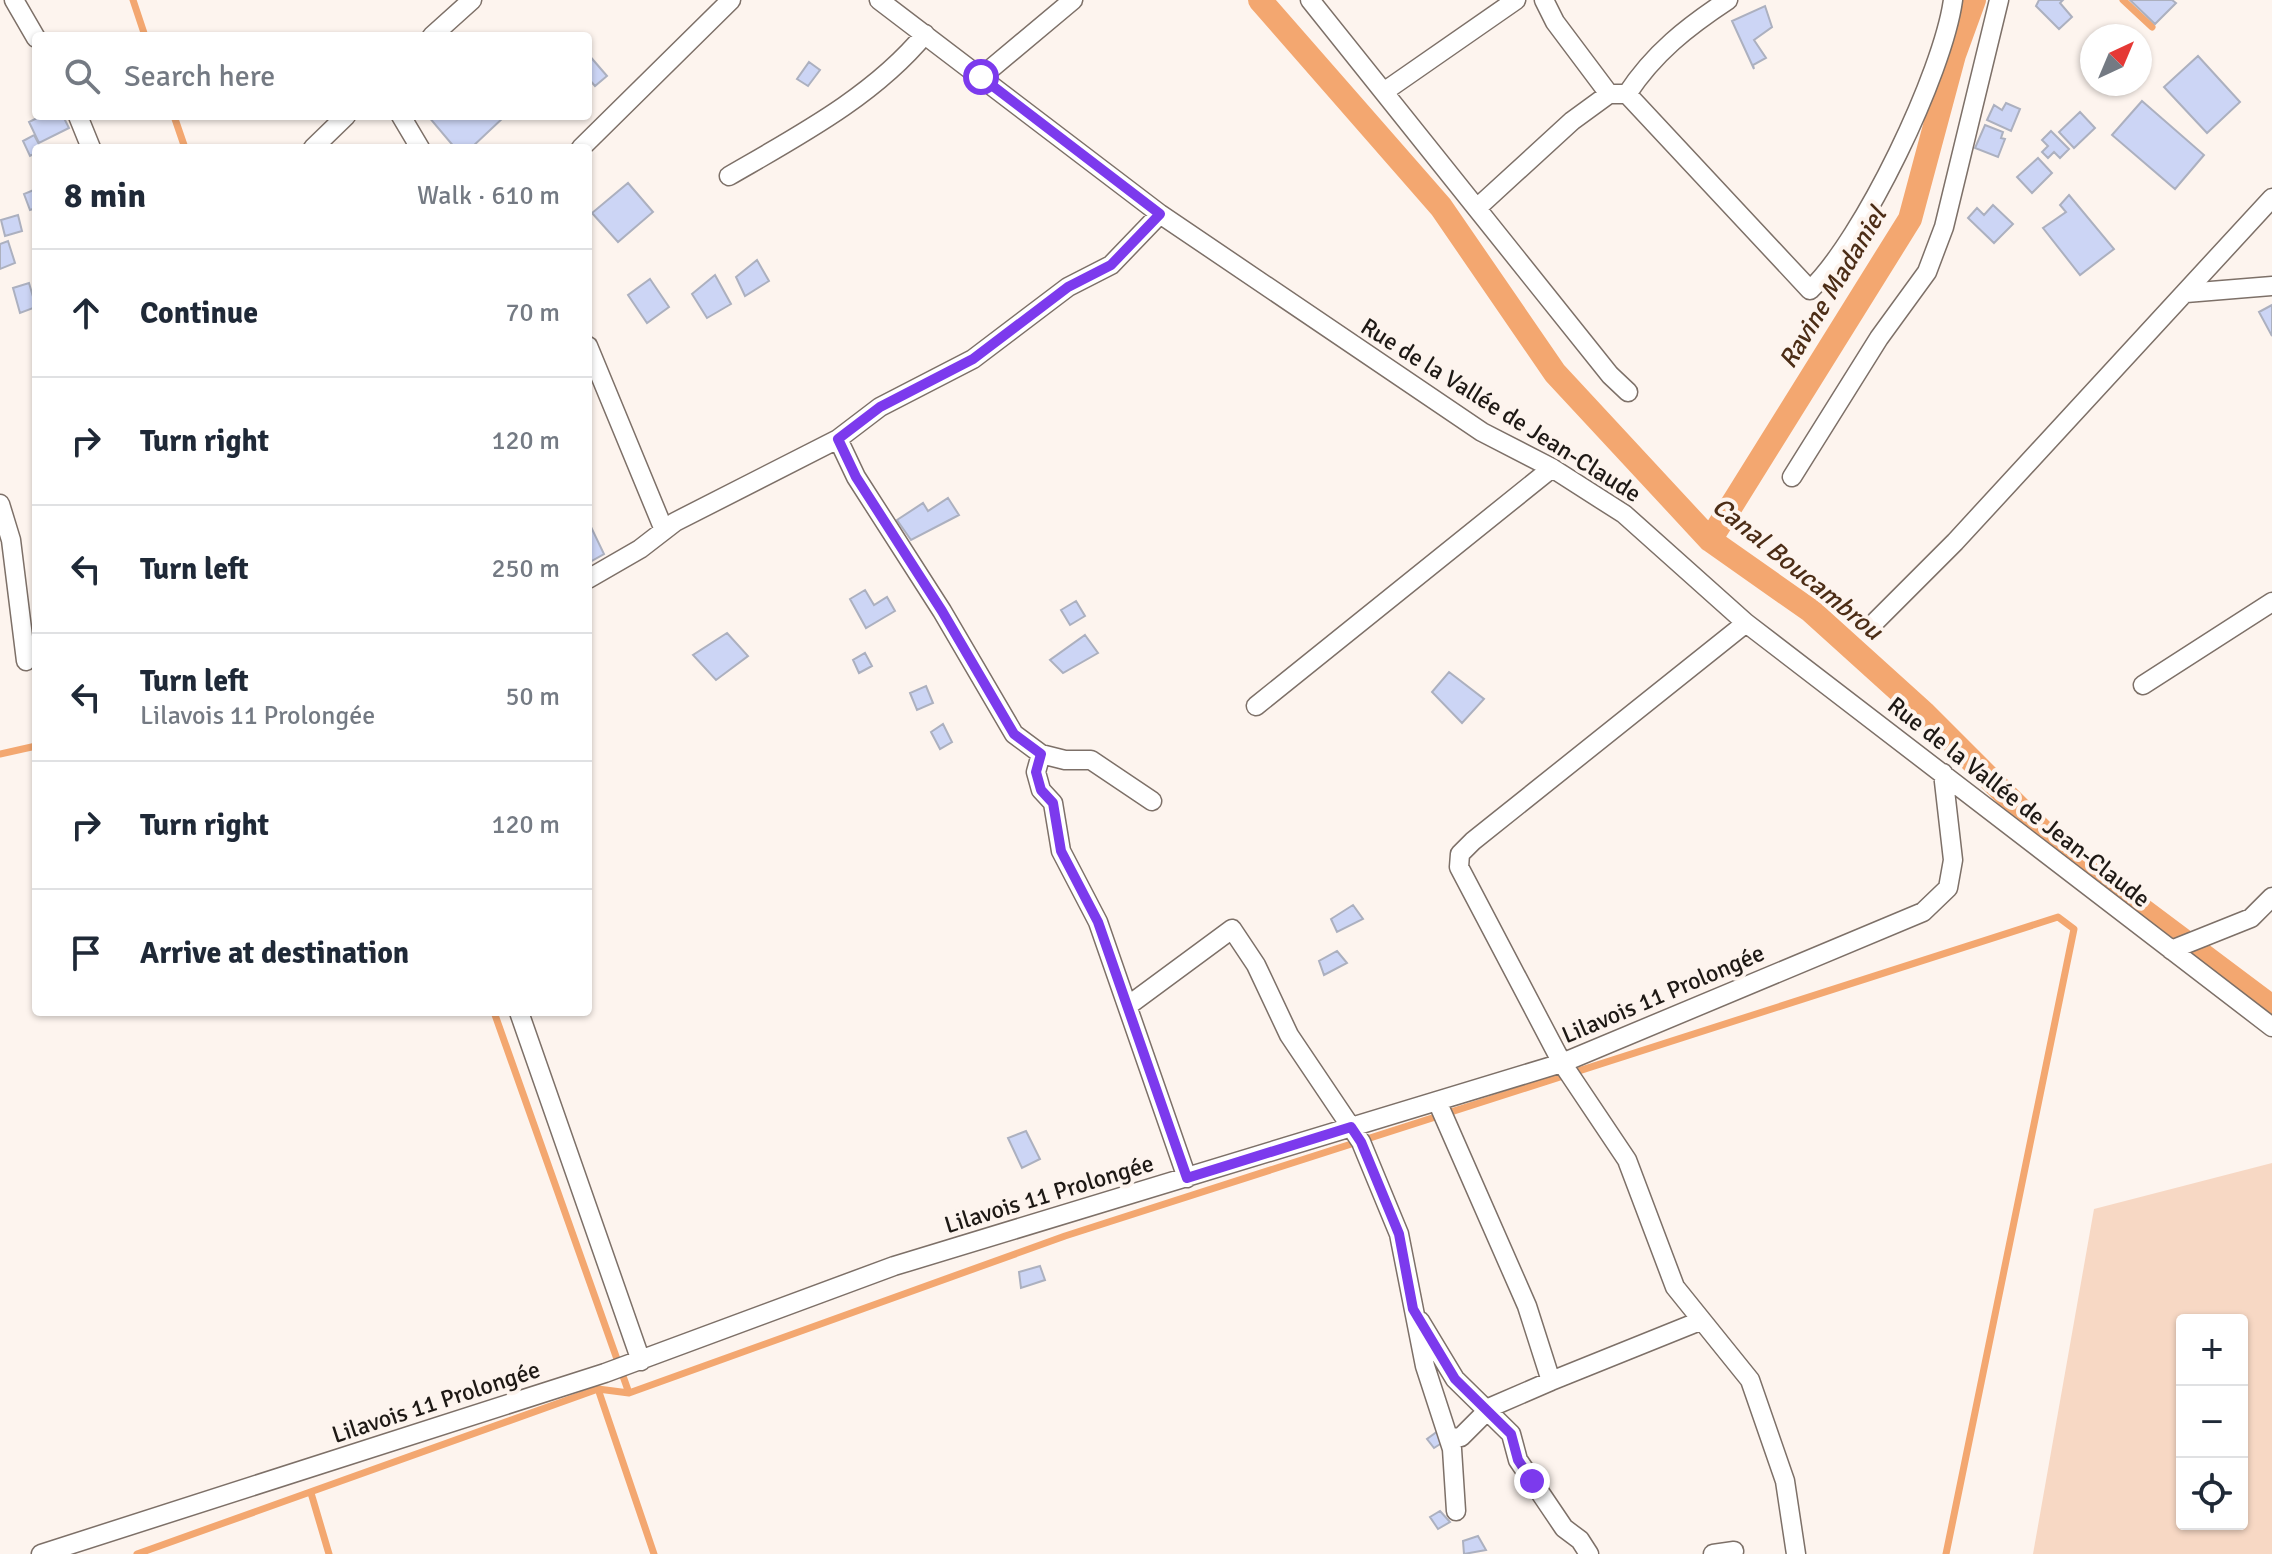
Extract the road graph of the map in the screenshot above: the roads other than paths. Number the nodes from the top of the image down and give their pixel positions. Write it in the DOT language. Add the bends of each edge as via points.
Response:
graph roads {
  1 [pos="14,0"];
  2 [pos="472,0"];
  3 [pos="731,0"];
  4 [pos="879,0"];
  5 [pos="1073,0"];
  6 [pos="1310,0"];
  7 [pos="1516,0"];
  8 [pos="1544,0"];
  9 [pos="1728,0"];
  10 [pos="1953,0"];
  11 [pos="1999,0"];
  12 [pos="33,32"];
  13 [pos="436,32"];
  14 [pos="925,34"];
  15 [pos="981,77"];
  16 [pos="1385,91"];
  17 [pos="1618,94"];
  18 [pos="80,120"];
  19 [pos="342,120"];
  20 [pos="403,120"];
  21 [pos="89,144"];
  22 [pos="317,144"];
  23 [pos="418,144"];
  24 [pos="585,144"];
  25 [pos="729,176"];
  26 [pos="2272,198"];
  27 [pos="1477,208"];
  28 [pos="1160,214"];
  29 [pos="2272,286"];
  30 [pos="2186,293"];
  31 [pos="592,356"];
  32 [pos="1628,392"];
  33 [pos="838,439"];
  34 [pos="1552,468"];
  35 [pos="1792,477"];
  36 [pos="0,504"];
  37 [pos="664,530"];
  38 [pos="592,576"];
  39 [pos="2272,602"];
  40 [pos="1876,621"];
  41 [pos="1746,623"];
  42 [pos="26,661"];
  43 [pos="2143,685"];
  44 [pos="1256,706"];
  45 [pos="1041,754"];
  46 [pos="1943,773"];
  47 [pos="1152,801"];
  48 [pos="2272,897"];
  49 [pos="2171,950"];
  50 [pos="1129,1005"];
  51 [pos="520,1016"];
  52 [pos="2272,1027"];
  53 [pos="1562,1063"];
  54 [pos="1437,1101"];
  55 [pos="1351,1127"];
  56 [pos="1187,1178"];
  57 [pos="1413,1309"];
  58 [pos="1700,1321"];
  59 [pos="641,1361"];
  60 [pos="1551,1381"];
  61 [pos="1487,1410"];
  62 [pos="1449,1438"];
  63 [pos="1456,1511"];
  64 [pos="1734,1551"];
  65 [pos="41,1554"];
  66 [pos="1589,1554"];
  67 [pos="1713,1554"];
  68 [pos="1796,1554"];
  1 -- 12 [label="street"];
  2 -- 13 [label="street"];
  3 -- 24 [label="street"];
  4 -- 14 [label="street, Rue de la Vallée de Jean-Claude"];
  5 -- 15 [label="street"];
  6 -- 16 [label="street"];
  7 -- 16 [label="street"];
  8 -- 17 [label="street" via="1555,22"];
  9 -- 17 [label="street" via="1688,26"];
  10 -- 17 [label="street" via="1949,31 1920,104 1851,241 1810,290"];
  11 -- 35 [label="street" via="1944,227 1927,272"];
  14 -- 15 [label="street, Rue de la Vallée de Jean-Claude"];
  14 -- 25 [label="street" via="902,62 865,92"];
  15 -- 28 [label="street, Rue de la Vallée de Jean-Claude"];
  16 -- 27 [label="street"];
  17 -- 27 [label="street" via="1572,121"];
  18 -- 21 [label="street"];
  19 -- 22 [label="street"];
  20 -- 23 [label="street"];
  26 -- 30 [label="street"];
  27 -- 32 [label="street"];
  28 -- 33 [label="street" via="1111,265 1068,287 973,359 880,407"];
  28 -- 34 [label="street, Rue de la Vallée de Jean-Claude" via="1482,432"];
  29 -- 30 [label="street"];
  30 -- 40 [label="street"];
  31 -- 37 [label="street"];
  33 -- 37 [label="street"];
  33 -- 45 [label="street" via="856,477 1014,734"];
  34 -- 41 [label="street, Rue de la Vallée de Jean-Claude" via="1624,514"];
  34 -- 44 [label="street"];
  36 -- 42 [label="street" via="11,540"];
  37 -- 38 [label="street"];
  39 -- 43 [label="street"];
  41 -- 46 [label="street, Rue de la Vallée de Jean-Claude"];
  41 -- 53 [label="street" via="1460,854 1459,867"];
  45 -- 47 [label="street" via="1091,760"];
  45 -- 50 [label="street" via="1036,772 1041,790 1053,803 1061,851 1098,922"];
  46 -- 49 [label="street, Rue de la Vallée de Jean-Claude"];
  46 -- 53 [label="street, Lilavois 11 Prolongée" via="1953,860 1948,888 1923,912"];
  48 -- 49 [label="street" via="2251,918"];
  49 -- 52 [label="street, Rue de la Vallée de Jean-Claude"];
  50 -- 55 [label="street" via="1232,929 1256,965 1289,1035"];
  50 -- 56 [label="street"];
  51 -- 59 [label="street"];
  53 -- 54 [label="street, Lilavois 11 Prolongée"];
  53 -- 58 [label="street" via="1627,1160 1675,1287"];
  54 -- 55 [label="street, Lilavois 11 Prolongée"];
  54 -- 60 [label="street" via="1527,1306"];
  55 -- 56 [label="street, Lilavois 11 Prolongée"];
  55 -- 57 [label="street" via="1399,1234"];
  56 -- 59 [label="street, Lilavois 11 Prolongée" via="894,1266"];
  57 -- 61 [label="street" via="1455,1379"];
  57 -- 62 [label="street"];
  58 -- 60 [label="street"];
  58 -- 68 [label="street" via="1750,1380 1785,1481"];
  59 -- 65 [label="street, Lilavois 11 Prolongée"];
  60 -- 61 [label="street"];
  61 -- 62 [label="street" via="1461,1437"];
  61 -- 66 [label="street" via="1511,1434 1518,1460 1564,1528"];
  62 -- 63 [label="street"];
  64 -- 67 [label="street"];
}
